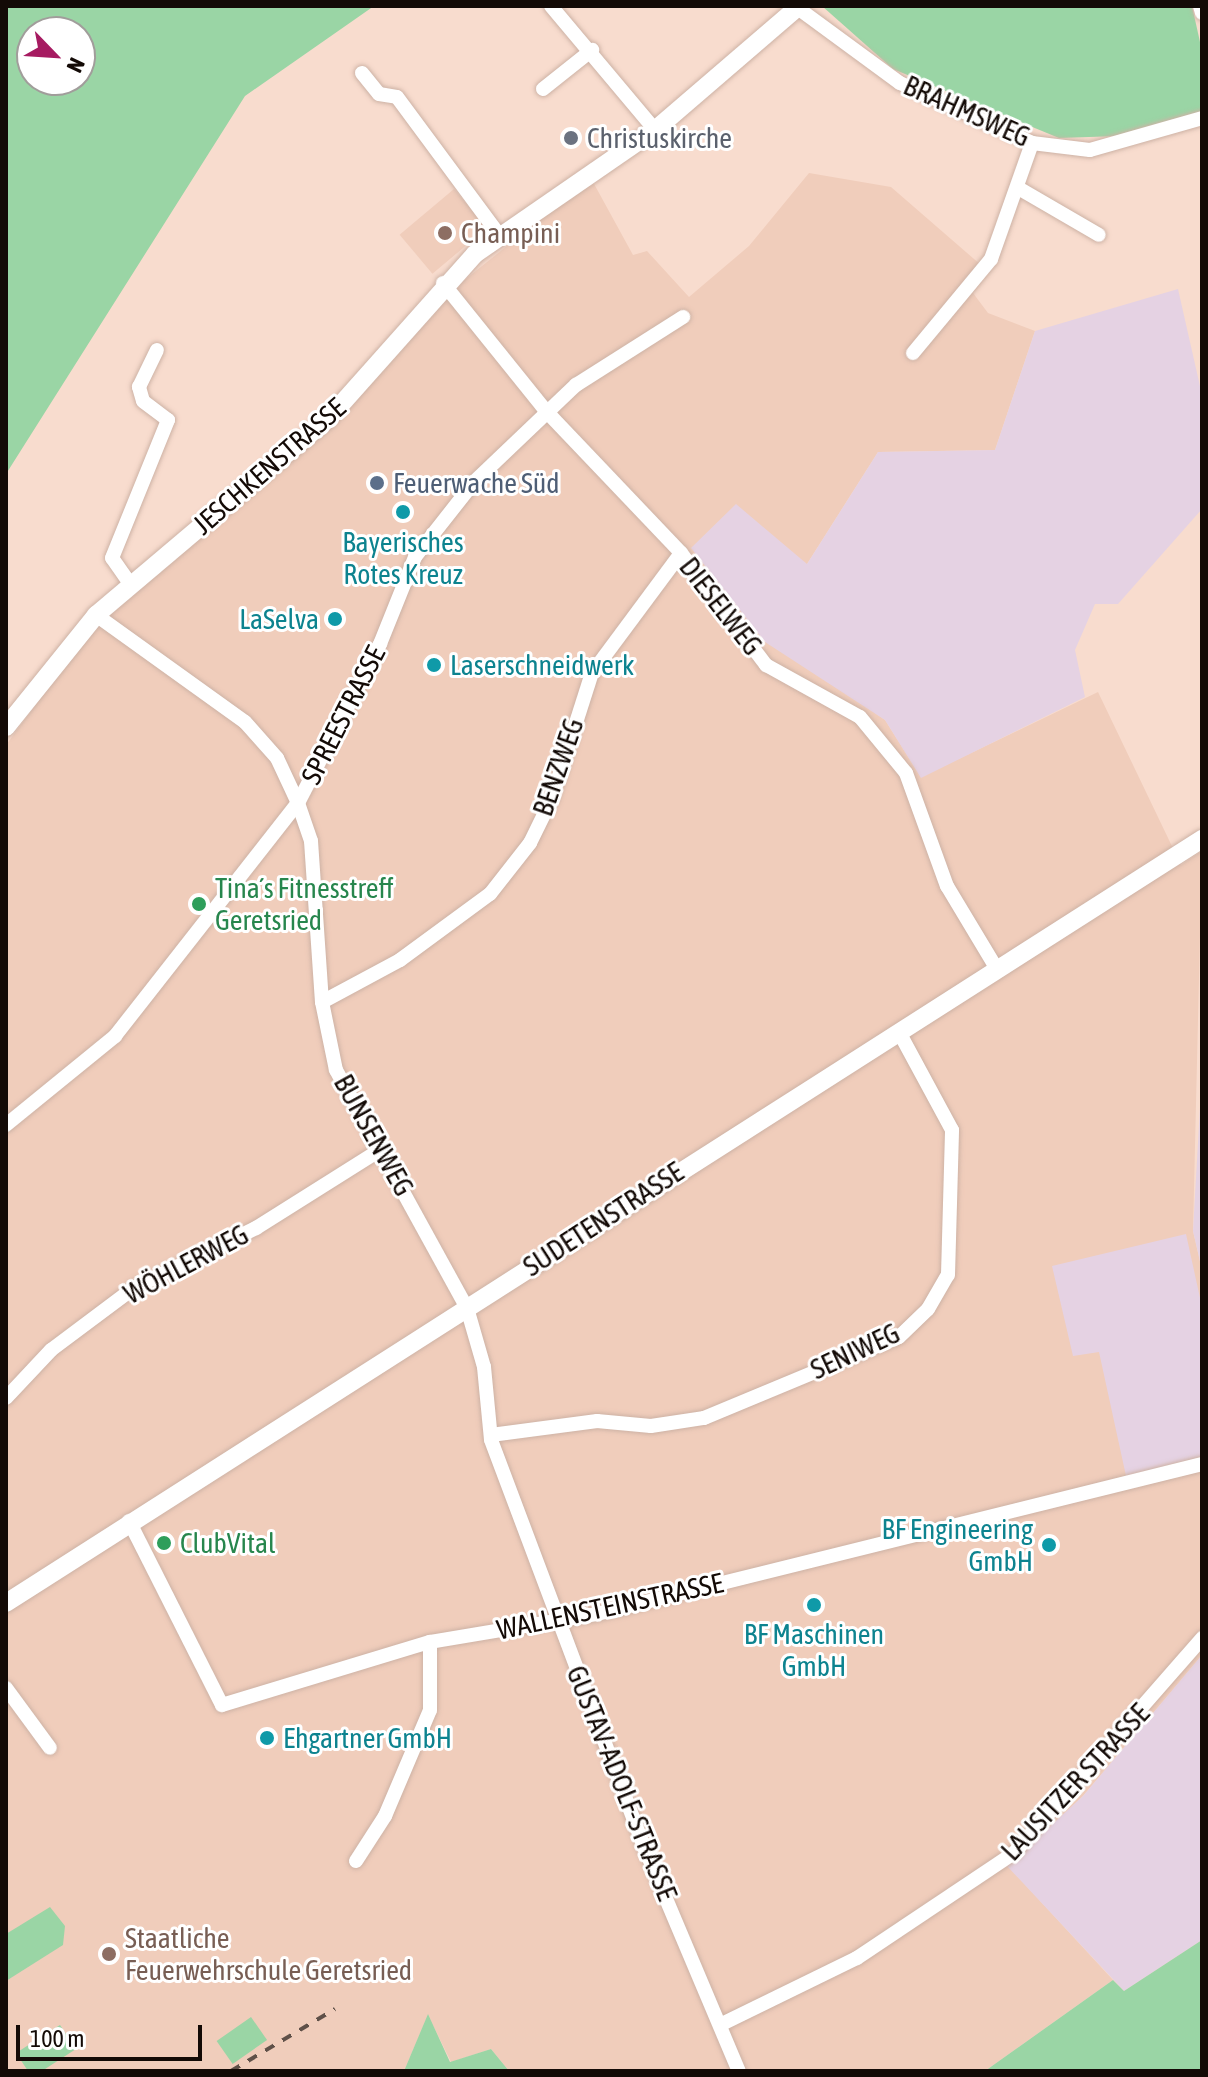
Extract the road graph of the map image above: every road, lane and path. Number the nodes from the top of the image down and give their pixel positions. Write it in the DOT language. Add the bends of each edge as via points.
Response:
graph roads {
  1 [pos="1200,6"];
  2 [pos="797,7"];
  3 [pos="556,8"];
  4 [pos="1202,13"];
  5 [pos="592,50"];
  6 [pos="362,73"];
  7 [pos="543,89"];
  8 [pos="1202,118"];
  9 [pos="655,130"];
  10 [pos="1032,143"];
  11 [pos="1020,189"];
  12 [pos="499,235"];
  13 [pos="1099,235"];
  14 [pos="443,283"];
  15 [pos="683,317"];
  16 [pos="157,350"];
  17 [pos="913,353"];
  18 [pos="545,410"];
  19 [pos="681,553"];
  20 [pos="131,585"];
  21 [pos="96,615"];
  22 [pos="6,727"];
  23 [pos="298,803"];
  24 [pos="1202,839"];
  25 [pos="998,971"];
  26 [pos="322,1002"];
  27 [pos="899,1032"];
  28 [pos="6,1125"];
  29 [pos="380,1150"];
  30 [pos="467,1308"];
  31 [pos="6,1398"];
  32 [pos="491,1435"];
  33 [pos="1202,1464"];
  34 [pos="129,1521"];
  35 [pos="6,1603"];
  36 [pos="557,1618"];
  37 [pos="1202,1638"];
  38 [pos="430,1642"];
  39 [pos="6,1688"];
  40 [pos="50,1748"];
  41 [pos="356,1861"];
  42 [pos="722,2024"];
  43 [pos="739,2071"];
  1 -- 4 [label="street"];
  2 -- 9 [label="street, JESCHKENSTRASSE"];
  2 -- 10 [label="street, BRAHMSWEG" via="900,83"];
  3 -- 5 [label="street"];
  5 -- 7 [label="street"];
  5 -- 9 [label="street"];
  6 -- 12 [label="street" via="379,94 397,97"];
  8 -- 10 [label="street, BRAHMSWEG" via="1090,150"];
  9 -- 12 [label="street, JESCHKENSTRASSE"];
  10 -- 11 [label="street"];
  11 -- 13 [label="street"];
  11 -- 17 [label="street" via="991,259"];
  12 -- 14 [label="street, JESCHKENSTRASSE"];
  14 -- 18 [label="street, DIESELWEG"];
  14 -- 20 [label="street, JESCHKENSTRASSE" via="328,419"];
  15 -- 18 [label="street, SPREESTRASSE"];
  16 -- 20 [label="street" via="139,387 143,401 168,420 112,558"];
  18 -- 19 [label="street, DIESELWEG"];
  18 -- 23 [label="street, SPREESTRASSE" via="474,482 415,557 380,644"];
  19 -- 25 [label="street, DIESELWEG" via="766,665 860,717 906,773 947,886"];
  19 -- 26 [label="street, BENZWEG" via="592,673 552,798 530,843 490,894 400,960"];
  20 -- 21 [label="street, JESCHKENSTRASSE"];
  21 -- 22 [label="street, JESCHKENSTRASSE"];
  21 -- 23 [label="street, BUNSENWEG" via="245,722 277,758"];
  23 -- 26 [label="street, BUNSENWEG" via="317,890"];
  23 -- 28 [label="street, SPREESTRASSE" via="115,1036"];
  24 -- 25 [label="street, SUDETENSTRASSE"];
  25 -- 27 [label="street, SUDETENSTRASSE"];
  26 -- 29 [label="street, BUNSENWEG" via="344,1091"];
  27 -- 30 [label="street, SUDETENSTRASSE"];
  27 -- 32 [label="street, SENIWEG" via="952,1130 948,1275 928,1309 899,1337 704,1418 651,1426 597,1421"];
  29 -- 30 [label="street, BUNSENWEG"];
  29 -- 31 [label="street, WÖHLERWEG" via="256,1228 134,1288 51,1350"];
  30 -- 32 [label="street, GUSTAV-ADOLF-STRASSE" via="484,1367"];
  30 -- 34 [label="street, SUDETENSTRASSE"];
  32 -- 36 [label="street, GUSTAV-ADOLF-STRASSE"];
  33 -- 36 [label="street, WALLENSTEINSTRASSE" via="597,1614"];
  34 -- 35 [label="street, SUDETENSTRASSE"];
  34 -- 38 [label="street, WALLENSTEINSTRASSE" via="222,1705"];
  36 -- 38 [label="street, WALLENSTEINSTRASSE"];
  36 -- 42 [label="street, GUSTAV-ADOLF-STRASSE"];
  37 -- 42 [label="street, LAUSITZER STRASSE" via="1014,1853 883,1942"];
  38 -- 41 [label="street" via="430,1710 385,1816"];
  39 -- 40 [label="street"];
  42 -- 43 [label="street, GUSTAV-ADOLF-STRASSE"];
}
